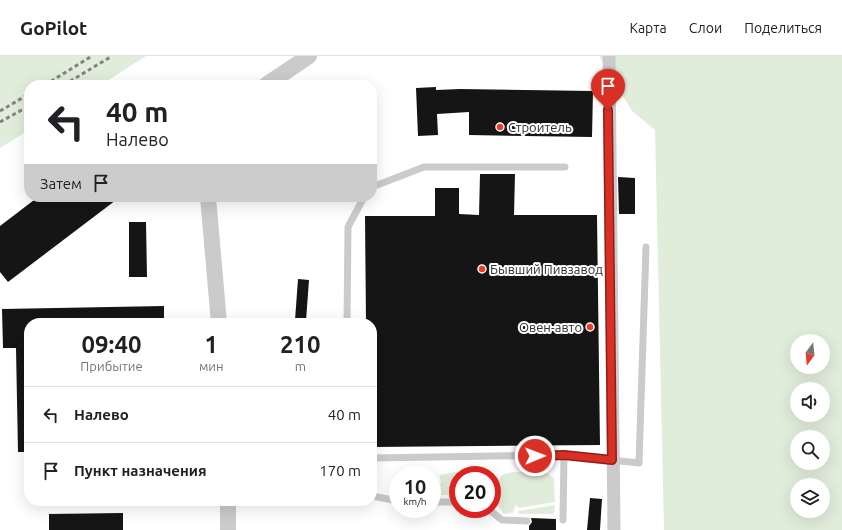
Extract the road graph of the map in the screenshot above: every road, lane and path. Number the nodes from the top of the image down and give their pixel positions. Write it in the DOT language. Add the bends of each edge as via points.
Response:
graph roads {
  1 [pos="308,56"];
  2 [pos="609,56"];
  3 [pos="273,80"];
  4 [pos="565,167"];
  5 [pos="377,184"];
  6 [pos="208,202"];
  7 [pos="361,202"];
  8 [pos="646,247"];
  9 [pos="219,318"];
  10 [pos="347,318"];
  11 [pos="564,455"];
  12 [pos="377,458"];
  13 [pos="612,460"];
  14 [pos="377,497"];
  15 [pos="389,499"];
  16 [pos="228,506"];
  17 [pos="499,518"];
  18 [pos="563,520"];
  19 [pos="527,521"];
  20 [pos="228,530"];
  21 [pos="614,530"];
  1 -- 3 [label="street"];
  2 -- 13 [label="street"];
  4 -- 5 [label="lane" via="424,166"];
  6 -- 9 [label="street"];
  7 -- 10 [label="lane" via="348,226"];
  8 -- 13 [label="lane" via="639,463"];
  11 -- 12 [label="lane"];
  11 -- 13 [label="lane"];
  11 -- 18 [label="lane"];
  13 -- 21 [label="street"];
  14 -- 15 [label="lane"];
  16 -- 20 [label="street"];
  17 -- 19 [label="lane"];
}
